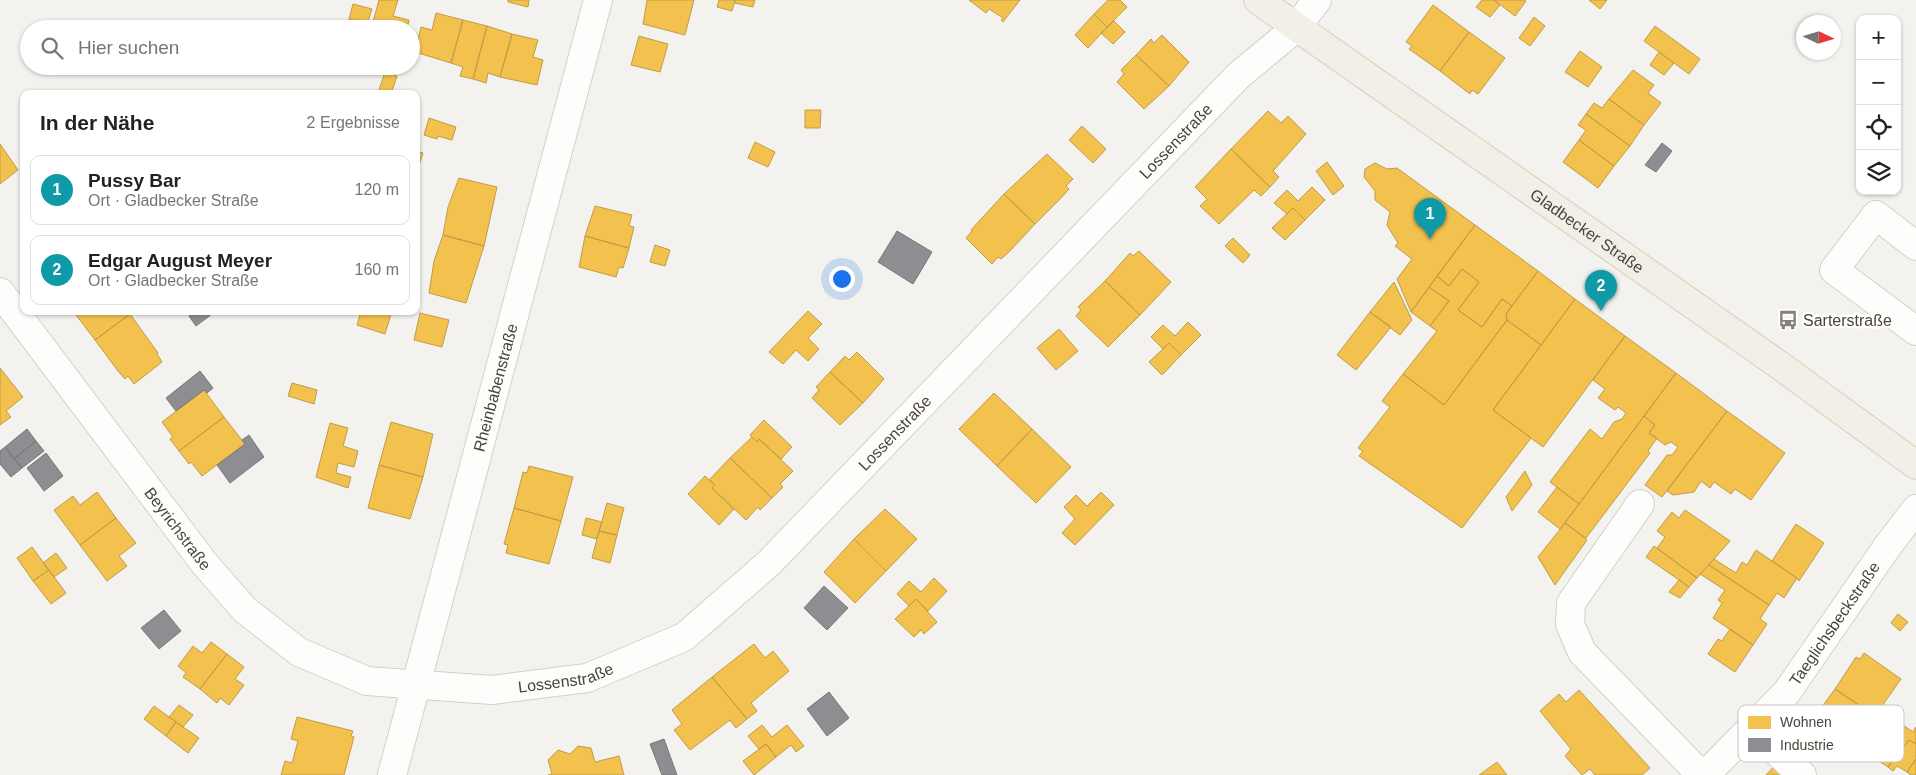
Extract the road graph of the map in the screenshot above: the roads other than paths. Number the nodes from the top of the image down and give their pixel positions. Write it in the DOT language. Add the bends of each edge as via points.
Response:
graph roads {
  1 [pos="598,0"];
  2 [pos="1258,0"];
  3 [pos="1317,0"];
  4 [pos="1296,28"];
  5 [pos="1916,246"];
  6 [pos="0,292"];
  7 [pos="1916,331"];
  8 [pos="1916,465"];
  9 [pos="1640,504"];
  10 [pos="1916,509"];
  11 [pos="416,685"];
  12 [pos="1774,705"];
  13 [pos="1738,742"];
  14 [pos="1788,762"];
  15 [pos="392,775"];
  16 [pos="1701,775"];
  17 [pos="1705,775"];
  18 [pos="1802,775"];
  1 -- 11 [label="street, Rheinbabenstraße"];
  2 -- 4 [label="main road, Gladbecker Straße"];
  3 -- 4 [label="street, Lossenstraße"];
  4 -- 8 [label="main road, Gladbecker Straße" via="1776,362"];
  4 -- 11 [label="street, Lossenstraße" via="1239,75 769,563 684,637 587,678 492,690"];
  5 -- 7 [label="street" via="1876,215 1834,270"];
  6 -- 11 [label="street, Beyrichstraße" via="198,555 245,610 299,652 366,680"];
  9 -- 16 [label="street" via="1571,603 1570,624 1582,652"];
  10 -- 12 [label="street, Taeglichsbeckstraße"];
  11 -- 15 [label="street, Rheinbabenstraße"];
  13 -- 17 [label="street, Taeglichsbeckstraße"];
  14 -- 18 [label="street"];
}
